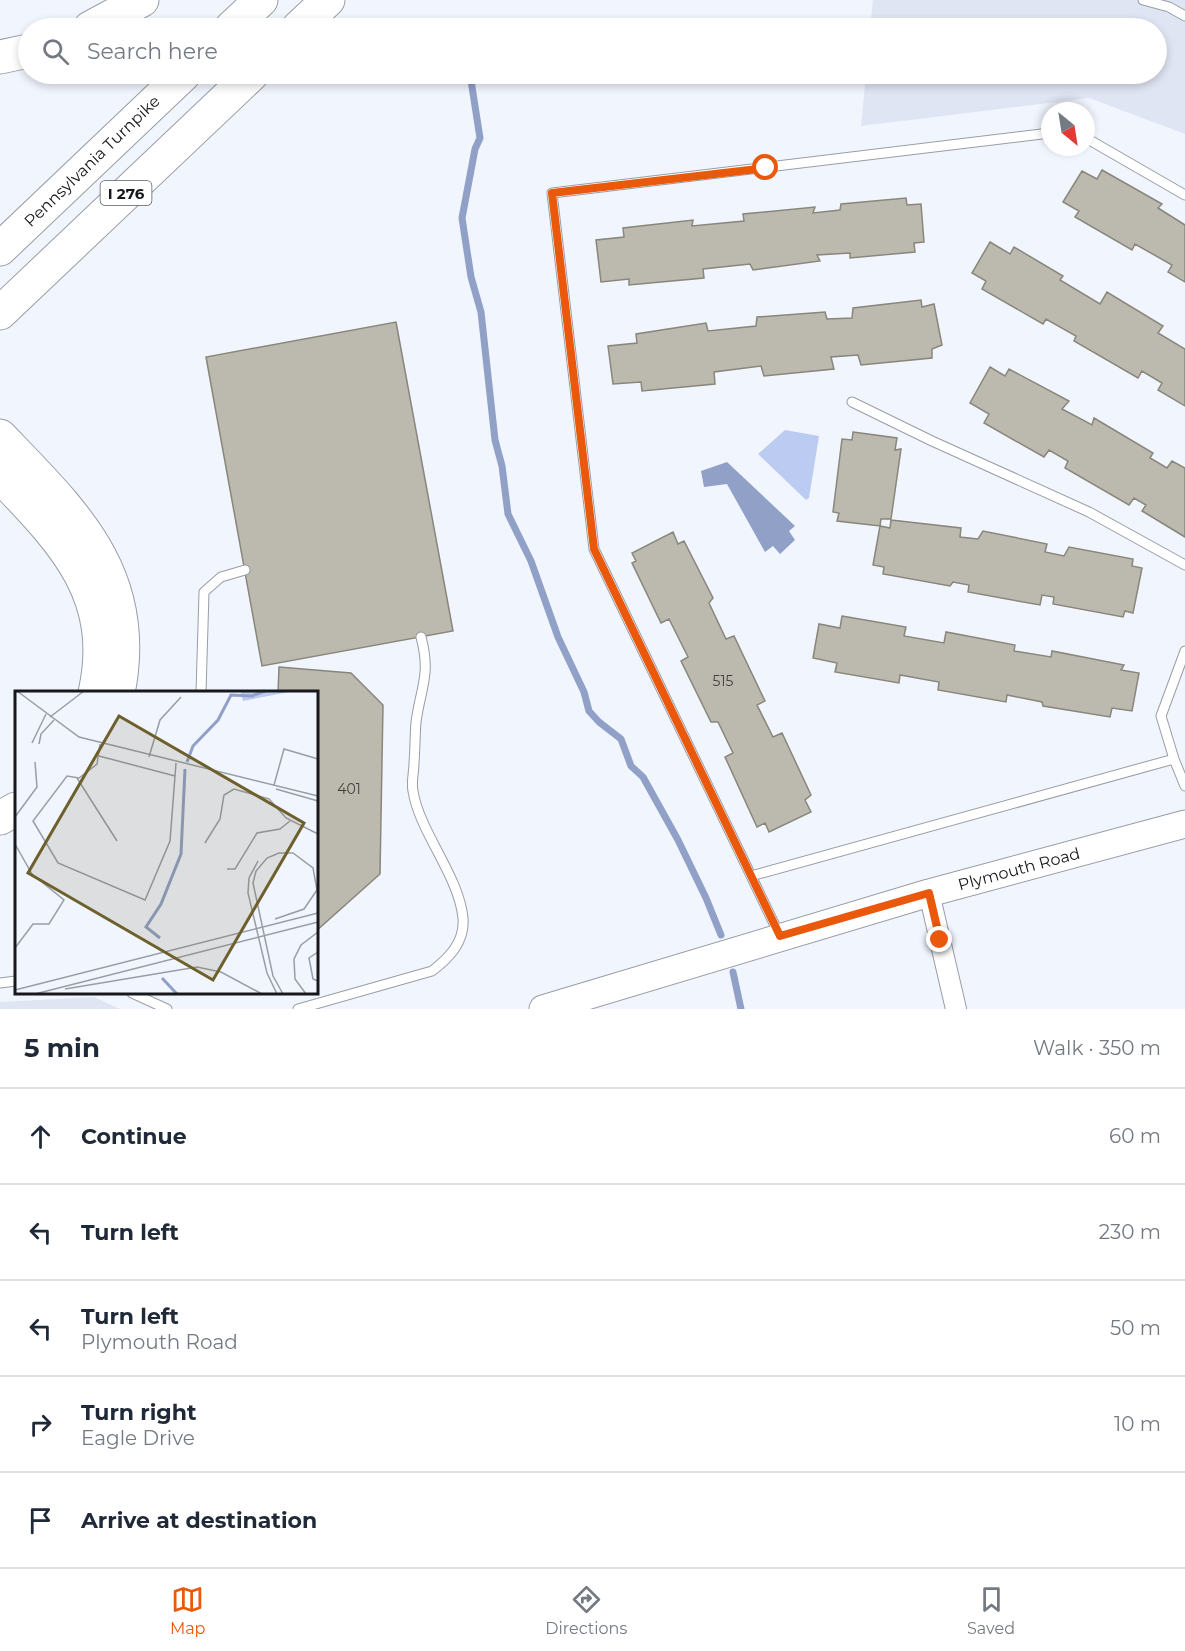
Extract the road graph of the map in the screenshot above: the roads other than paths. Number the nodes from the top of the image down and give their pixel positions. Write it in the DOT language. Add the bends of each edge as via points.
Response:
graph roads {
  1 [pos="142,0"];
  2 [pos="261,0"];
  3 [pos="328,0"];
  4 [pos="1143,0"];
  5 [pos="1185,16"];
  6 [pos="109,18"];
  7 [pos="242,18"];
  8 [pos="309,18"];
  9 [pos="18,53"];
  10 [pos="0,57"];
  11 [pos="173,84"];
  12 [pos="241,84"];
  13 [pos="1041,135"];
  14 [pos="1095,143"];
  15 [pos="1185,195"];
  16 [pos="0,249"];
  17 [pos="0,313"];
  18 [pos="852,402"];
  19 [pos="6,455"];
  20 [pos="1185,565"];
  21 [pos="245,570"];
  22 [pos="421,636"];
  23 [pos="1185,651"];
  24 [pos="95,691"];
  25 [pos="118,691"];
  26 [pos="201,691"];
  27 [pos="1174,759"];
  28 [pos="1185,786"];
  29 [pos="15,810"];
  30 [pos="0,818"];
  31 [pos="1185,824"];
  32 [pos="15,832"];
  33 [pos="0,840"];
  34 [pos="752,876"];
  35 [pos="929,893"];
  36 [pos="780,936"];
  37 [pos="15,981"];
  38 [pos="0,983"];
  39 [pos="134,994"];
  40 [pos="167,1009"];
  41 [pos="298,1009"];
  42 [pos="543,1009"];
  43 [pos="956,1009"];
  1 -- 6 [label="highway"];
  2 -- 7 [label="highway"];
  3 -- 8 [label="highway"];
  4 -- 5 [label="lane"];
  9 -- 10 [label="highway"];
  11 -- 16 [label="highway, Pennsylvania Turnpike / I 276"];
  12 -- 17 [label="highway, I 276"];
  13 -- 34 [label="lane" via="552,193 594,549"];
  14 -- 15 [label="lane"];
  18 -- 20 [label="lane" via="1089,512"];
  19 -- 24 [label="highway" via="71,556 94,607 100,641"];
  19 -- 25 [label="highway" via="74,516 101,555 119,608 123,646"];
  21 -- 26 [label="lane" via="221,577 204,592"];
  22 -- 41 [label="lane" via="426,679 416,722 413,790 458,901 463,920 459,942 449,958 432,971"];
  23 -- 27 [label="lane" via="1161,716"];
  27 -- 28 [label="lane"];
  27 -- 34 [label="lane"];
  29 -- 30 [label="highway"];
  31 -- 35 [label="main road, Plymouth Road"];
  32 -- 33 [label="highway"];
  34 -- 36 [label="lane"];
  35 -- 36 [label="main road, Plymouth Road"];
  35 -- 43 [label="street"];
  36 -- 42 [label="main road, Plymouth Road"];
  37 -- 38 [label="lane"];
  39 -- 40 [label="lane"];
}
